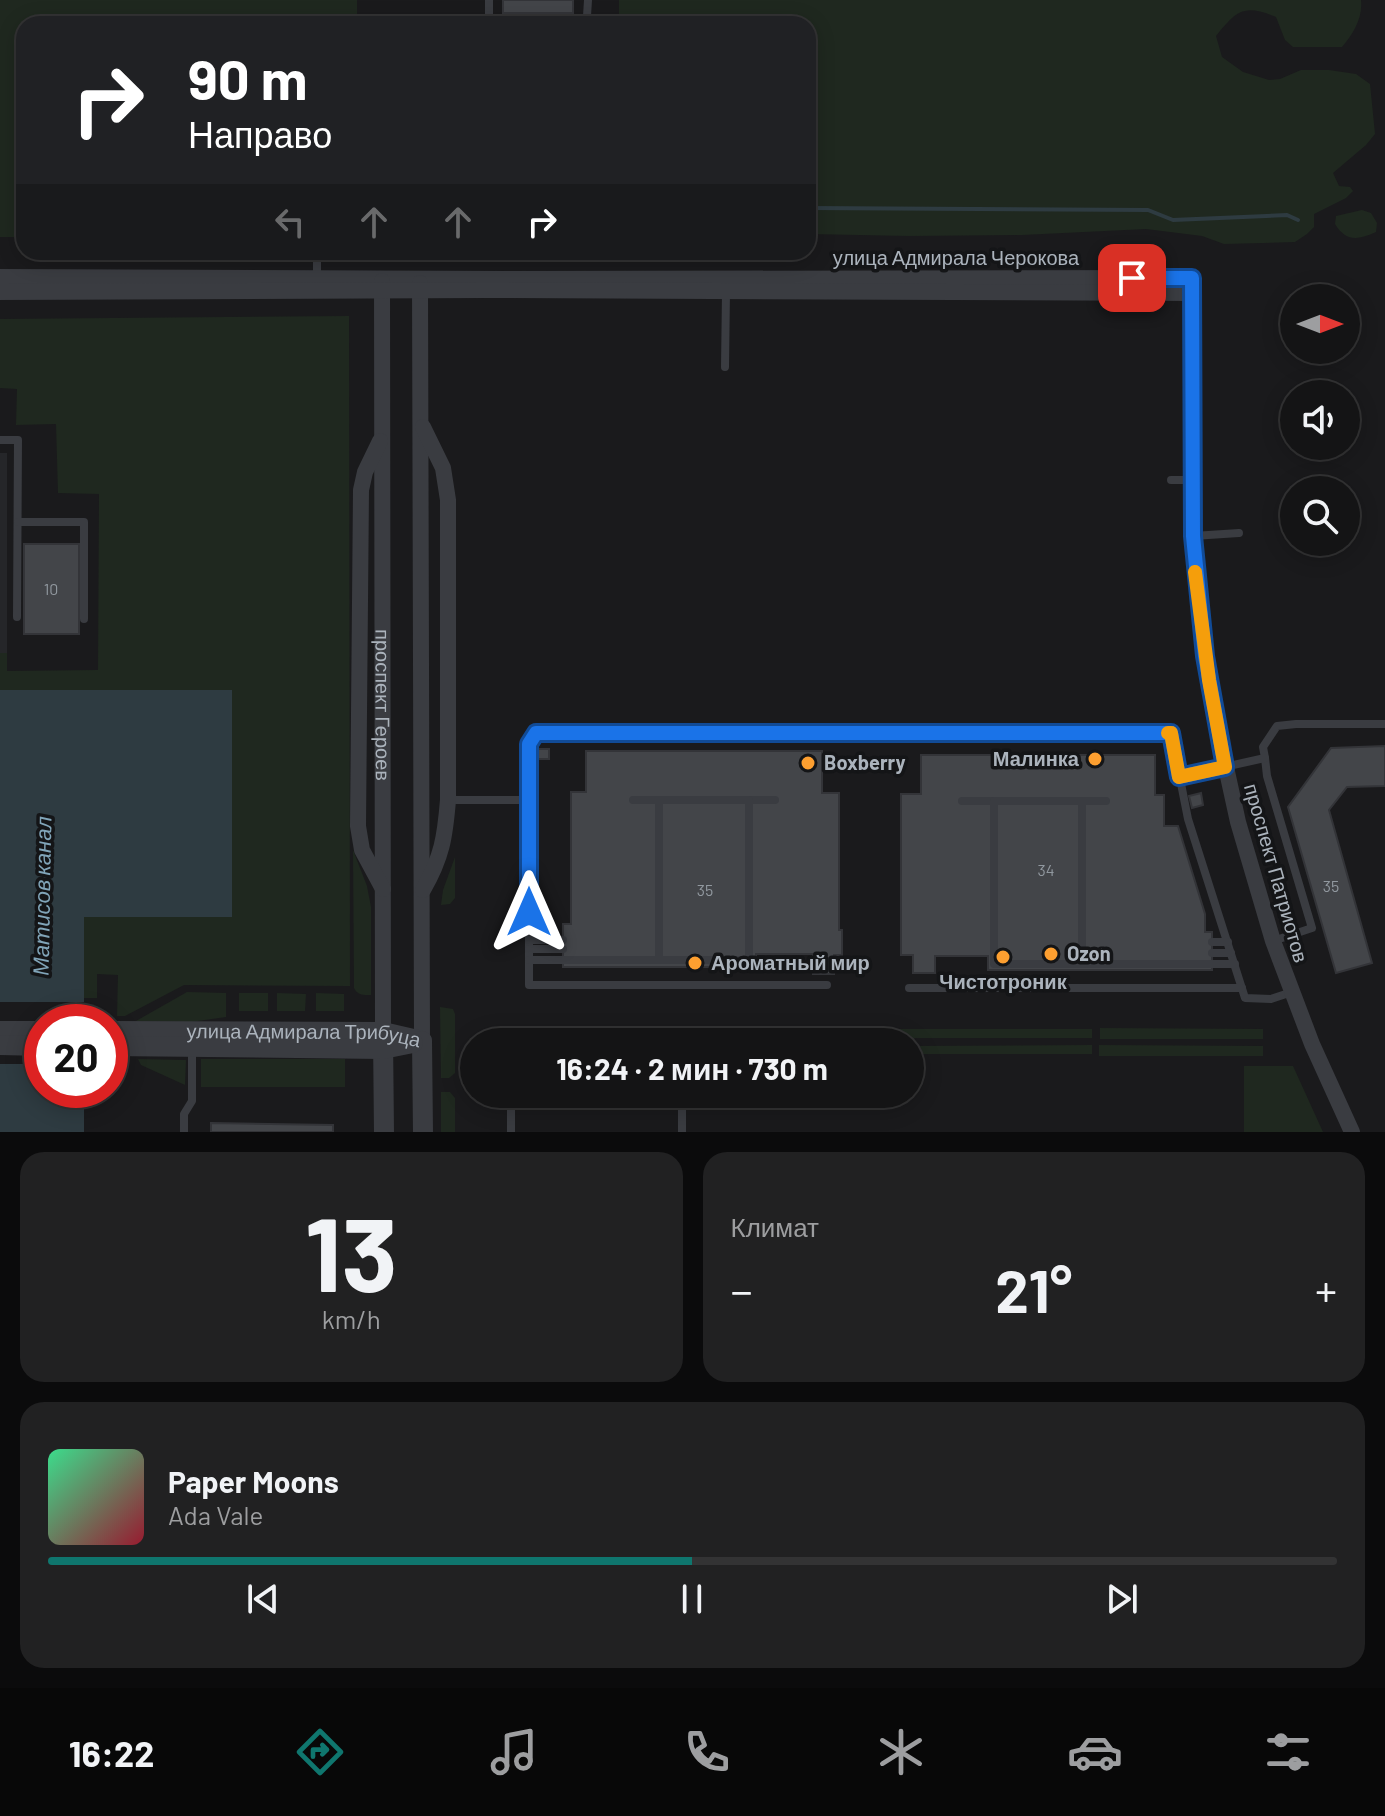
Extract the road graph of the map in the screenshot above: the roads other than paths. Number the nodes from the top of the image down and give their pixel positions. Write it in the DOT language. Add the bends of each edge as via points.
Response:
graph roads {
  1 [pos="317,260"];
  2 [pos="0,277"];
  3 [pos="317,277"];
  4 [pos="382,284"];
  5 [pos="420,284"];
  6 [pos="1192,286"];
  7 [pos="0,292"];
  8 [pos="726,292"];
  9 [pos="725,367"];
  10 [pos="421,422"];
  11 [pos="382,436"];
  12 [pos="0,440"];
  13 [pos="1171,480"];
  14 [pos="1192,480"];
  15 [pos="18,522"];
  16 [pos="1239,533"];
  17 [pos="1193,536"];
  18 [pos="17,617"];
  19 [pos="84,619"];
  20 [pos="1385,724"];
  21 [pos="1265,758"];
  22 [pos="1225,767"];
  23 [pos="1179,777"];
  24 [pos="448,800"];
  25 [pos="529,800"];
  26 [pos="633,800"];
  27 [pos="659,800"];
  28 [pos="749,800"];
  29 [pos="775,800"];
  30 [pos="962,801"];
  31 [pos="994,801"];
  32 [pos="1082,801"];
  33 [pos="1106,801"];
  34 [pos="384,890"];
  35 [pos="422,891"];
  36 [pos="1273,941"];
  37 [pos="1212,942"];
  38 [pos="1228,942"];
  39 [pos="529,944"];
  40 [pos="563,944"];
  41 [pos="1212,953"];
  42 [pos="1231,953"];
  43 [pos="529,960"];
  44 [pos="659,960"];
  45 [pos="1082,964"];
  46 [pos="1235,964"];
  47 [pos="827,985"];
  48 [pos="909,988"];
  49 [pos="1242,988"];
  50 [pos="1292,992"];
  51 [pos="0,1031"];
  52 [pos="24,1031"];
  53 [pos="128,1032"];
  54 [pos="383,1040"];
  55 [pos="422,1041"];
  56 [pos="0,1045"];
  57 [pos="24,1046"];
  58 [pos="128,1046"];
  59 [pos="192,1047"];
  60 [pos="184,1132"];
  61 [pos="384,1132"];
  62 [pos="423,1132"];
  63 [pos="511,1132"];
  64 [pos="682,1132"];
  65 [pos="1352,1132"];
  1 -- 3 [label="lane"];
  2 -- 3 [label="street, улица Адмирала Черокова"];
  3 -- 4 [label="street, улица Адмирала Черокова"];
  4 -- 5 [label="street, улица Адмирала Черокова"];
  4 -- 7 [label="street, улица Адмирала Черокова"];
  4 -- 11 [label="street, проспект Героев"];
  5 -- 6 [label="street, улица Адмирала Черокова"];
  5 -- 8 [label="street, улица Адмирала Черокова"];
  5 -- 10 [label="street, проспект Героев"];
  6 -- 8 [label="street, улица Адмирала Черокова"];
  6 -- 14 [label="street, проспект Патриотов"];
  8 -- 9 [label="lane"];
  10 -- 24 [label="street" via="447,486"];
  10 -- 35 [label="street, проспект Героев"];
  11 -- 34 [label="street, проспект Героев"];
  11 -- 34 [label="street" via="361,490 358,826 362,850"];
  12 -- 15 [label="lane" via="18,440"];
  13 -- 14 [label="lane"];
  14 -- 17 [label="street, проспект Патриотов"];
  15 -- 18 [label="lane"];
  15 -- 19 [label="lane" via="84,522"];
  16 -- 17 [label="lane"];
  17 -- 22 [label="street, проспект Патриотов" via="1205,656"];
  20 -- 21 [label="lane" via="1277,726 1263,747"];
  21 -- 22 [label="lane"];
  21 -- 36 [label="lane" via="1312,928"];
  22 -- 23 [label="lane"];
  22 -- 36 [label="street, проспект Патриотов"];
  23 -- 25 [label="lane" via="1171,733 536,733 529,744"];
  23 -- 38 [label="lane"];
  24 -- 25 [label="lane"];
  24 -- 35 [label="street" via="445,838"];
  25 -- 39 [label="lane"];
  26 -- 27 [label="lane"];
  27 -- 28 [label="lane"];
  27 -- 44 [label="lane"];
  28 -- 29 [label="lane"];
  28 -- 44 [label="lane" via="749,960"];
  30 -- 31 [label="lane"];
  31 -- 32 [label="lane"];
  31 -- 45 [label="lane" via="994,964"];
  32 -- 33 [label="lane"];
  32 -- 45 [label="lane"];
  34 -- 54 [label="street, проспект Героев"];
  35 -- 55 [label="street, проспект Героев"];
  36 -- 50 [label="street, проспект Патриотов"];
  37 -- 38 [label="lane"];
  38 -- 42 [label="lane"];
  39 -- 40 [label="lane"];
  39 -- 43 [label="lane"];
  41 -- 42 [label="lane"];
  42 -- 46 [label="lane"];
  43 -- 44 [label="lane"];
  43 -- 47 [label="lane" via="529,985"];
  45 -- 46 [label="lane"];
  46 -- 49 [label="lane"];
  48 -- 49 [label="lane"];
  49 -- 50 [label="lane" via="1245,998 1271,999"];
  50 -- 65 [label="street, проспект Патриотов"];
  51 -- 52 [label="street"];
  53 -- 54 [label="street, улица Адмирала Трибуца"];
  54 -- 55 [label="street, улица Адмирала Трибуца"];
  54 -- 59 [label="street, улица Адмирала Трибуца"];
  54 -- 61 [label="street, проспект Героев"];
  55 -- 62 [label="street, проспект Героев"];
  56 -- 57 [label="street"];
  58 -- 59 [label="street, улица Адмирала Трибуца"];
  59 -- 60 [label="lane" via="192,1101 184,1114"];
  63 -- 64 [label="lane" via="511,1104 682,1104"];
}
